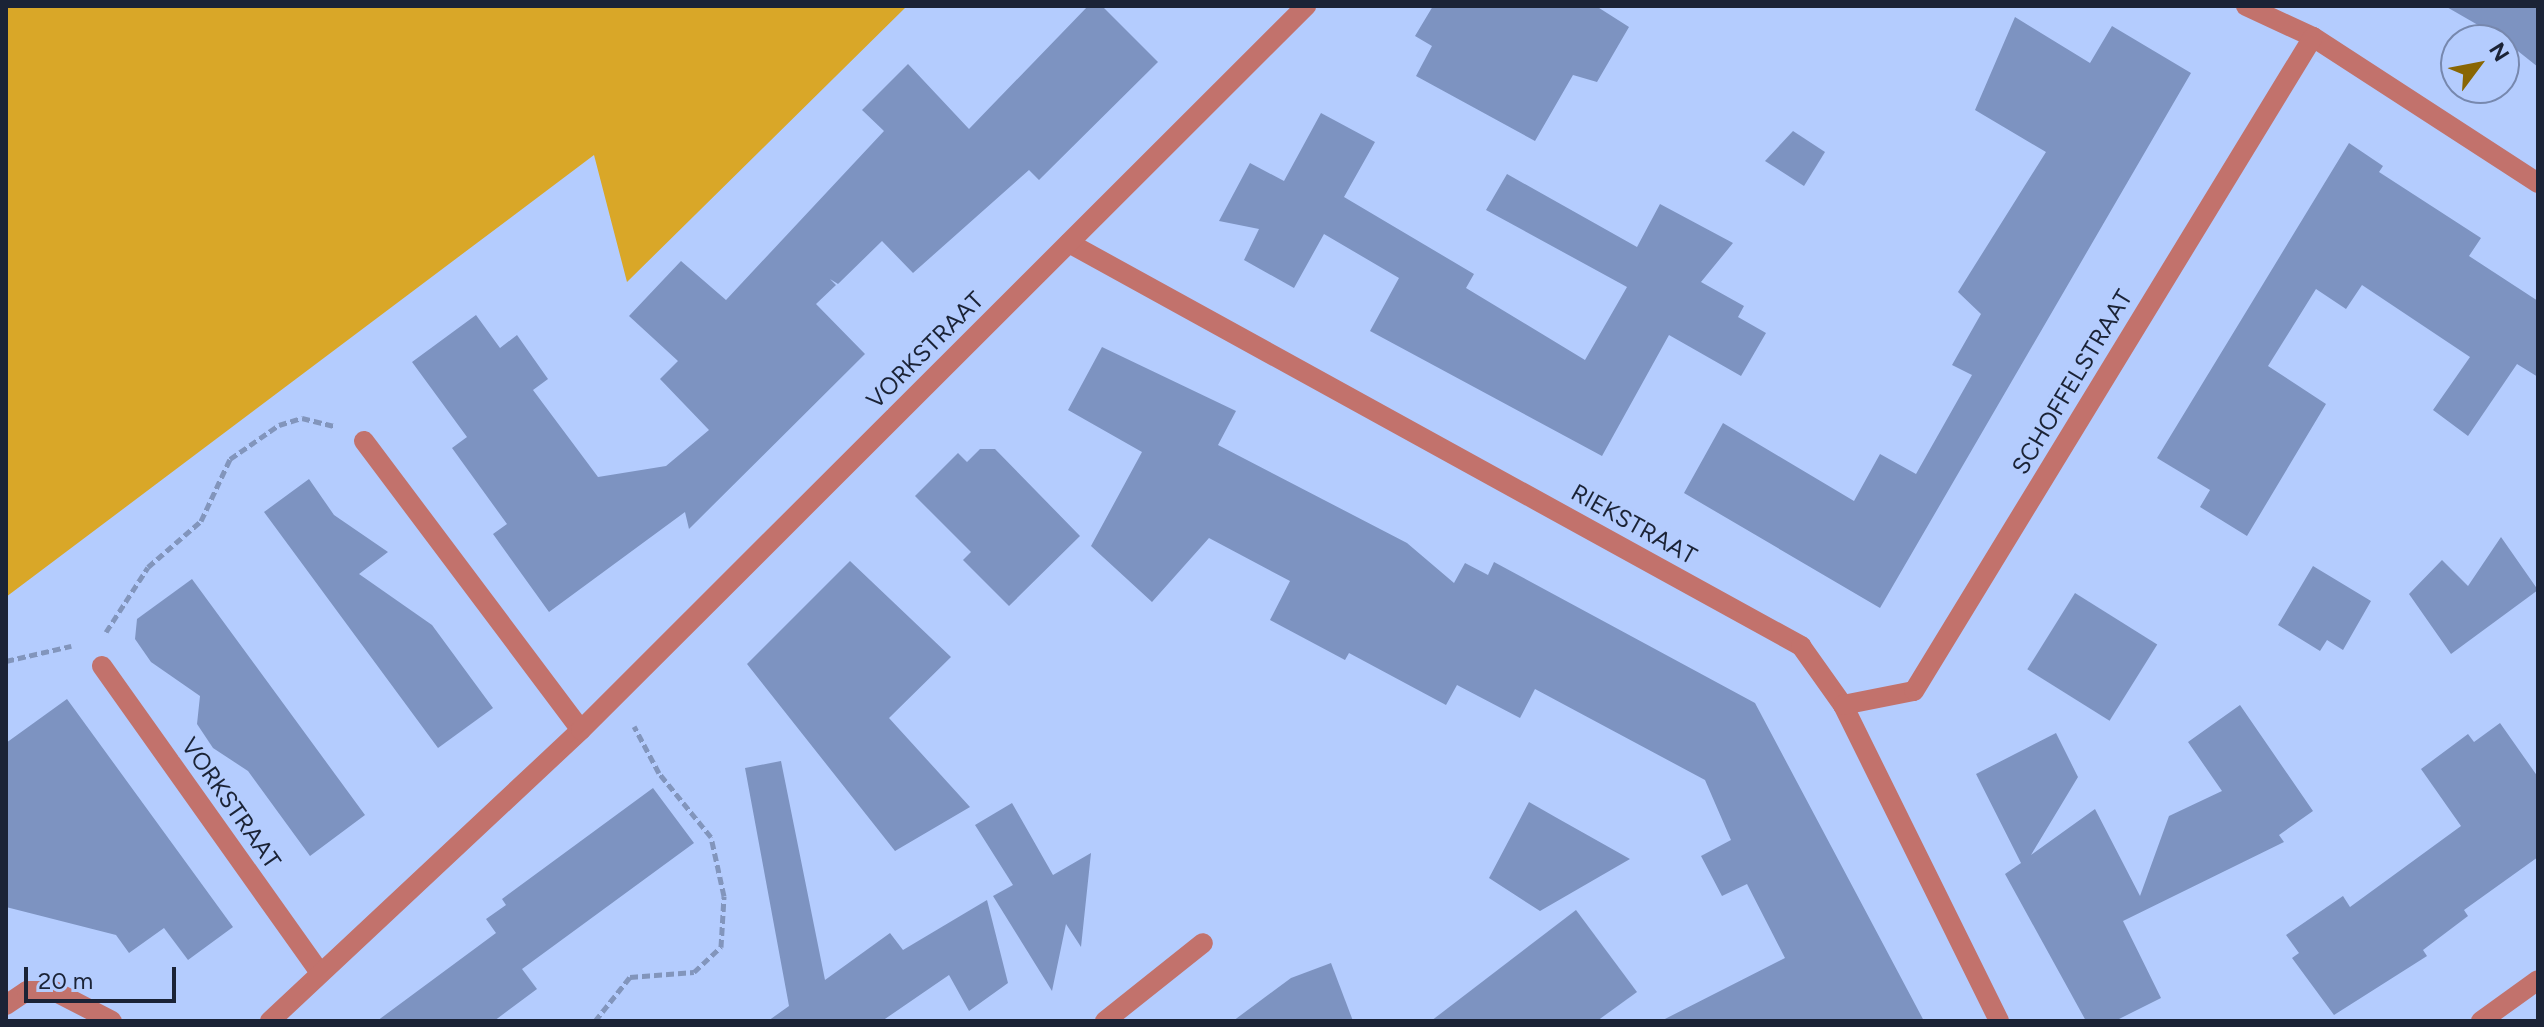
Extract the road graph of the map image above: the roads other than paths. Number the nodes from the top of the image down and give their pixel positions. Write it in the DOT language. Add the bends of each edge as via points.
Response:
graph roads {
  1 [pos="1306,6"];
  2 [pos="2246,6"];
  3 [pos="2313,37"];
  4 [pos="2538,183"];
  5 [pos="1069,243"];
  6 [pos="364,441"];
  7 [pos="101,656"];
  8 [pos="1843,705"];
  9 [pos="581,730"];
  10 [pos="1203,943"];
  11 [pos="318,970"];
  12 [pos="2538,980"];
  13 [pos="6,1005"];
  14 [pos="112,1021"];
  15 [pos="270,1021"];
  16 [pos="1105,1021"];
  17 [pos="1999,1021"];
  18 [pos="2481,1021"];
  1 -- 5 [label="street, VORKSTRAAT"];
  2 -- 3 [label="street"];
  3 -- 4 [label="street"];
  3 -- 8 [label="street, SCHOFFELSTRAAT" via="1914,691"];
  5 -- 8 [label="street, RIEKSTRAAT" via="1801,646"];
  5 -- 9 [label="street, VORKSTRAAT"];
  6 -- 9 [label="street"];
  7 -- 11 [label="street, VORKSTRAAT"];
  8 -- 17 [label="street, RIEKSTRAAT"];
  9 -- 11 [label="street, VORKSTRAAT"];
  10 -- 16 [label="street"];
  11 -- 15 [label="street, VORKSTRAAT"];
  12 -- 18 [label="street"];
  13 -- 14 [label="street" via="27,991 54,991"];
}
